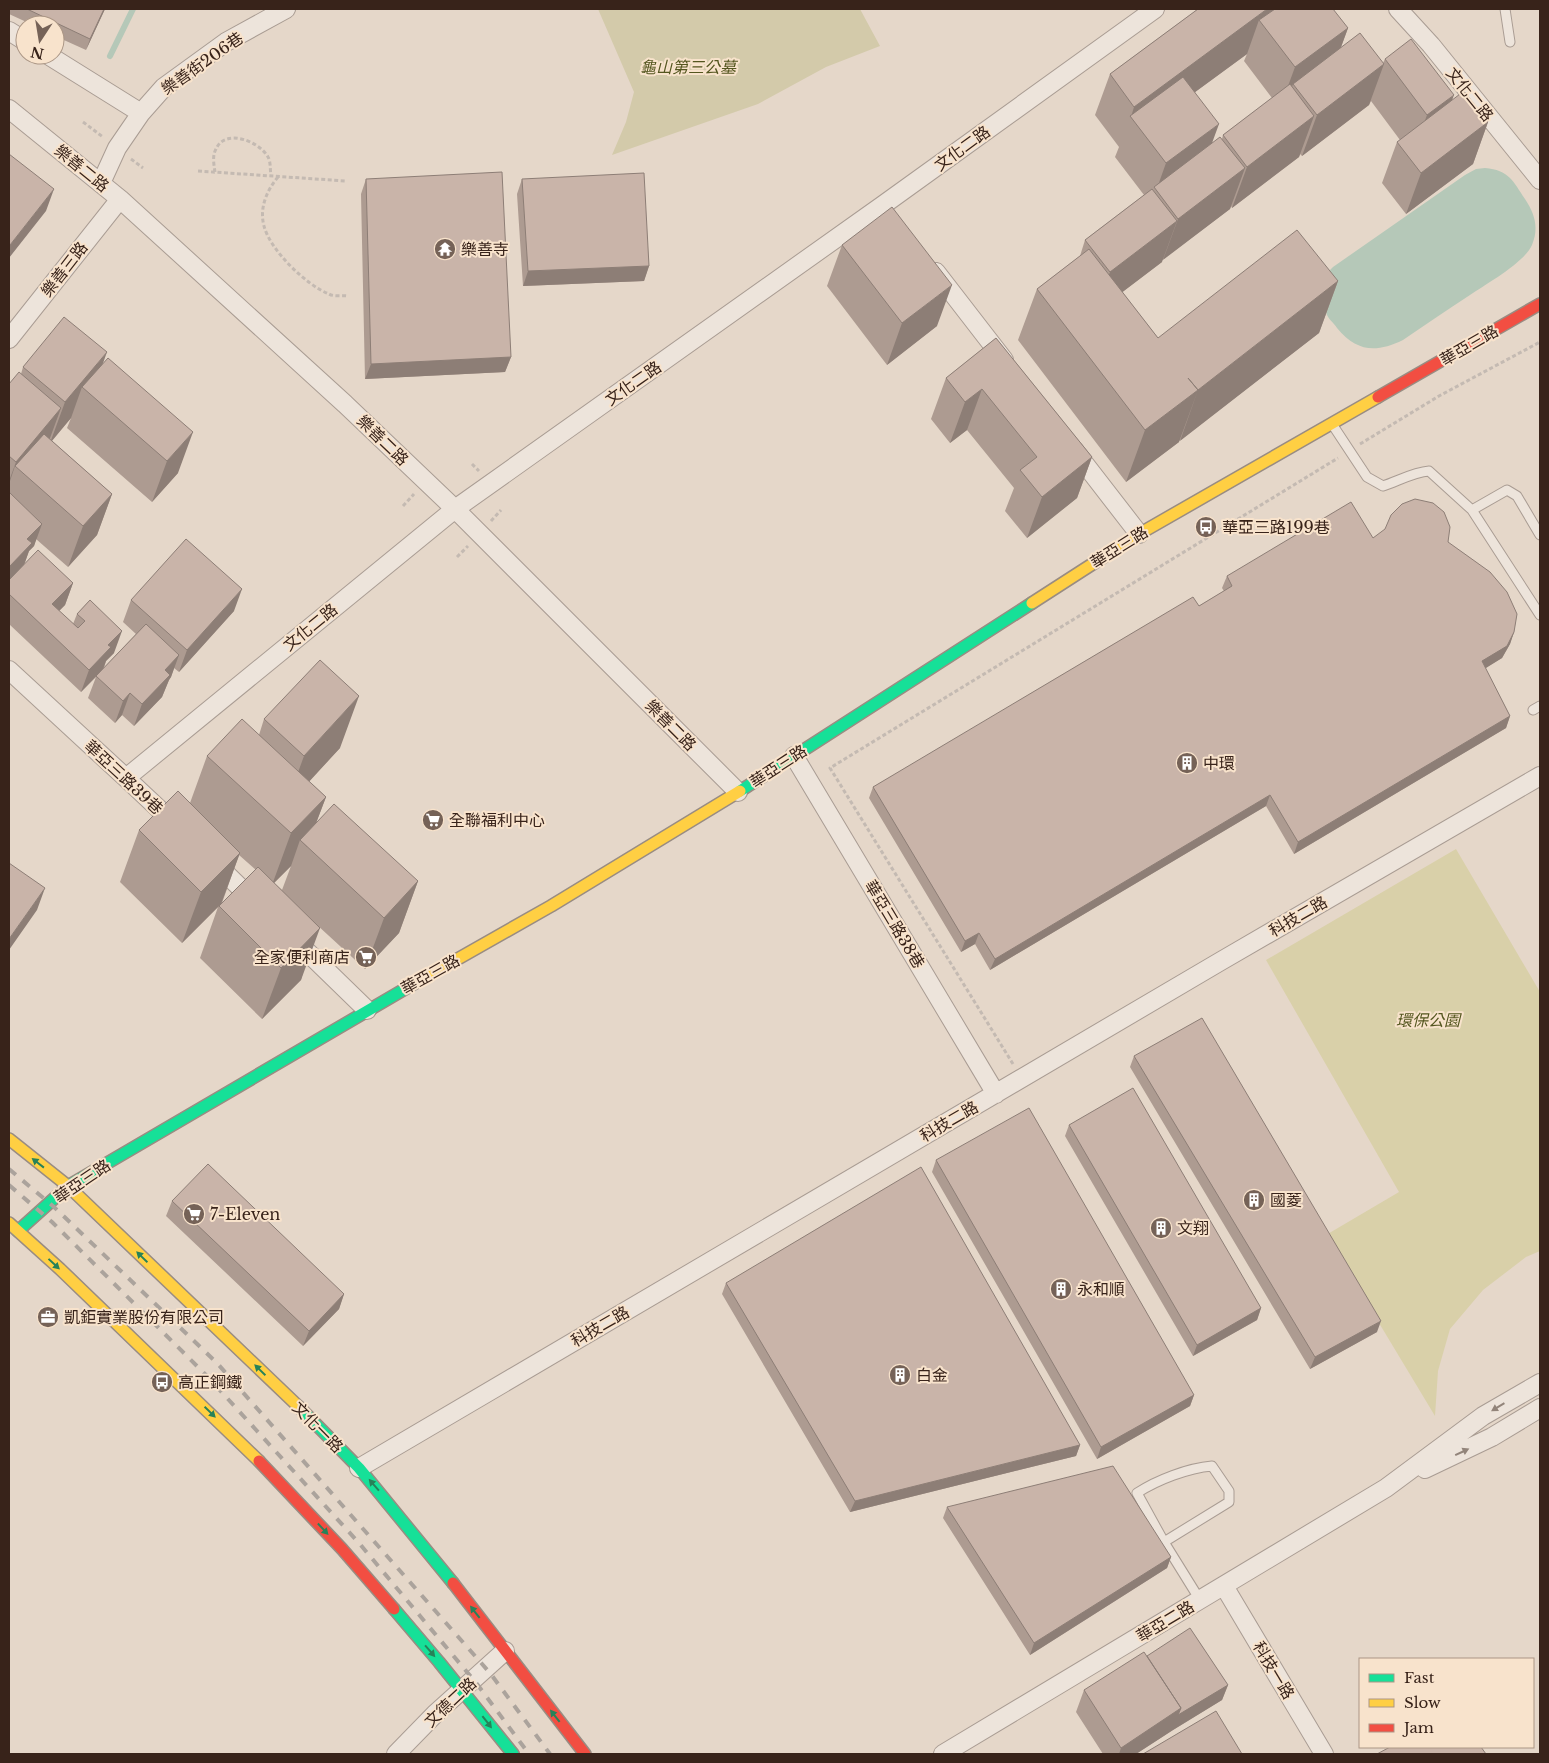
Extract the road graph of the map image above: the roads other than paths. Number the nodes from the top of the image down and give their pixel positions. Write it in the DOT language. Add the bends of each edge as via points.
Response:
graph roads {
  1 [pos="286,9"];
  2 [pos="1155,9"];
  3 [pos="1398,9"];
  4 [pos="1505,9"];
  5 [pos="1510,42"];
  6 [pos="64,65"];
  7 [pos="9,109"];
  8 [pos="141,113"];
  9 [pos="1540,180"];
  10 [pos="102,183"];
  11 [pos="120,199"];
  12 [pos="883,205"];
  13 [pos="895,220"];
  14 [pos="924,257"];
  15 [pos="1540,304"];
  16 [pos="9,339"];
  17 [pos="1012,371"];
  18 [pos="1331,424"];
  19 [pos="1066,441"];
  20 [pos="455,509"];
  21 [pos="1472,510"];
  22 [pos="1139,534"];
  23 [pos="1540,535"];
  24 [pos="1540,615"];
  25 [pos="9,670"];
  26 [pos="794,756"];
  27 [pos="1540,776"];
  28 [pos="126,778"];
  29 [pos="738,792"];
  30 [pos="190,839"];
  31 [pos="204,853"];
  32 [pos="268,914"];
  33 [pos="282,928"];
  34 [pos="367,1010"];
  35 [pos="996,1094"];
  36 [pos="9,1139"];
  37 [pos="68,1186"];
  38 [pos="12,1230"];
  39 [pos="1540,1383"];
  40 [pos="1540,1408"];
  41 [pos="359,1468"];
  42 [pos="1386,1488"];
  43 [pos="1164,1542"];
  44 [pos="1224,1586"];
  45 [pos="1200,1600"];
  46 [pos="505,1651"];
  47 [pos="462,1690"];
  48 [pos="396,1754"];
  49 [pos="512,1754"];
  50 [pos="585,1754"];
  51 [pos="943,1754"];
  52 [pos="1324,1754"];
  1 -- 8 [label="street, 樂善街206巷" via="226,42 164,87"];
  2 -- 12 [label="street, 文化二路"];
  3 -- 9 [label="street, 文化二路"];
  4 -- 5 [label="lane"];
  6 -- 8 [label="street"];
  7 -- 10 [label="street, 樂善二路"];
  8 -- 10 [label="street, 樂善街206巷" via="118,148"];
  10 -- 11 [label="street, 樂善二路"];
  11 -- 16 [label="street, 樂善三路"];
  11 -- 20 [label="street, 樂善二路"];
  12 -- 13 [label="street"];
  12 -- 20 [label="street, 文化二路"];
  14 -- 17 [label="street"];
  15 -- 18 [label="street, 華亞三路"];
  18 -- 21 [label="lane" via="1367,477 1383,486 1419,471 1429,471"];
  18 -- 22 [label="street, 華亞三路"];
  19 -- 22 [label="street"];
  20 -- 28 [label="street, 文化二路"];
  20 -- 29 [label="street, 樂善二路"];
  21 -- 23 [label="lane" via="1507,490 1517,496"];
  21 -- 24 [label="lane"];
  22 -- 26 [label="street, 華亞三路"];
  25 -- 28 [label="street, 華亞三路39巷"];
  26 -- 29 [label="street, 華亞三路"];
  26 -- 35 [label="street, 華亞三路38巷"];
  27 -- 35 [label="street, 科技二路"];
  28 -- 30 [label="street, 華亞三路39巷"];
  29 -- 34 [label="street, 華亞三路" via="552,906"];
  31 -- 32 [label="street"];
  33 -- 34 [label="street"];
  34 -- 37 [label="street, 華亞三路"];
  35 -- 41 [label="street, 科技二路"];
  37 -- 36 [label="street, 文化一路, one-way"];
  37 -- 38 [label="street, 華亞三路"];
  41 -- 37 [label="street, 文化一路, one-way"];
  38 -- 47 [label="street, one-way" via="249,1450 342,1549"];
  39 -- 42 [label="street, 華亞二路, one-way" via="1483,1416"];
  42 -- 40 [label="street, 華亞二路, one-way" via="1492,1437"];
  46 -- 41 [label="street, 文化一路, one-way"];
  42 -- 44 [label="street, 華亞二路"];
  43 -- 43 [label="lane" via="1137,1493 1150,1484 1212,1466 1228,1491 1229,1502"];
  43 -- 45 [label="lane"];
  44 -- 45 [label="street, 華亞二路"];
  44 -- 52 [label="street, 科技一路"];
  45 -- 51 [label="street, 華亞二路"];
  46 -- 47 [label="street, 文德二路"];
  50 -- 46 [label="street, 文化一路, one-way"];
  47 -- 48 [label="street, 文德二路"];
  47 -- 49 [label="street, one-way"];
}
